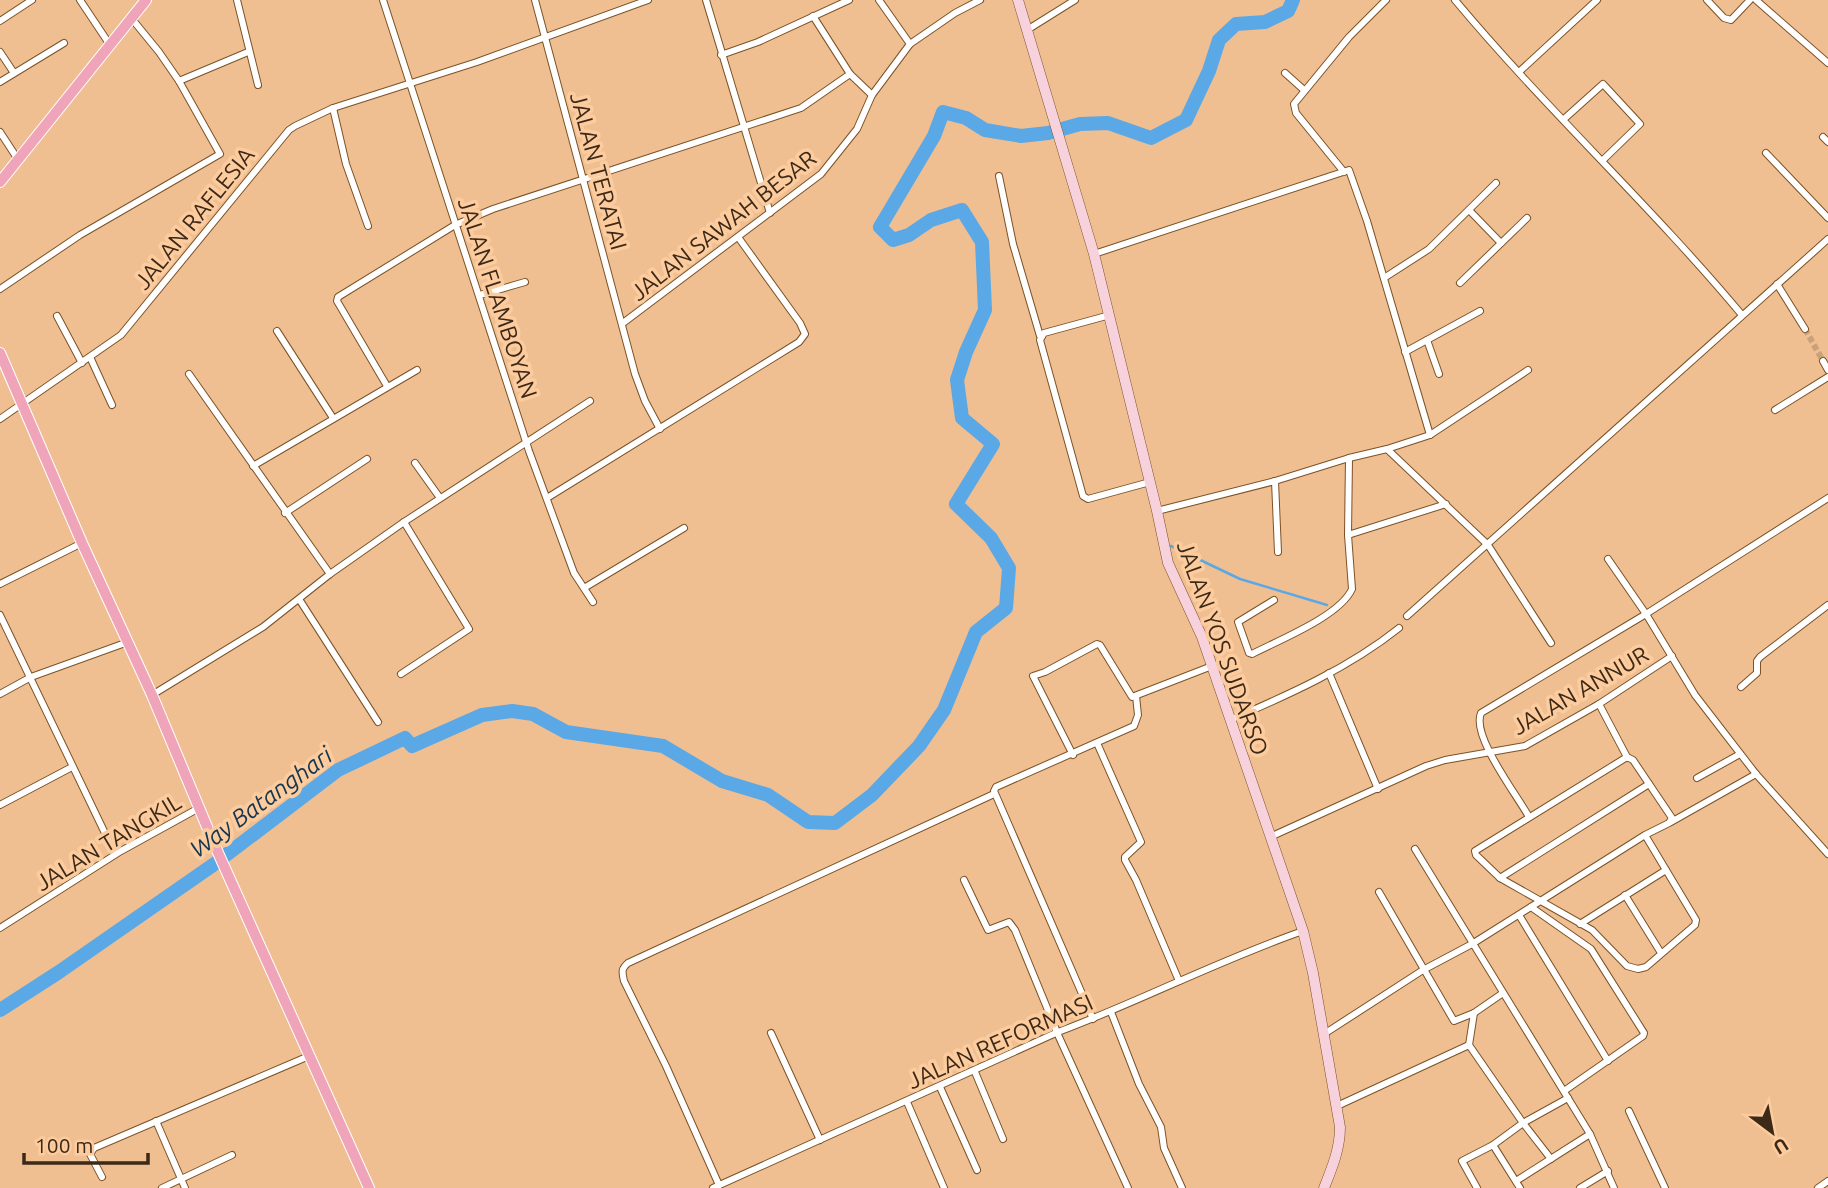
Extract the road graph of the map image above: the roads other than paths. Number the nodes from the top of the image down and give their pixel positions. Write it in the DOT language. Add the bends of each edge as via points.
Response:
graph roads {
  1 [pos="32,0"];
  2 [pos="80,0"];
  3 [pos="146,0"];
  4 [pos="237,0"];
  5 [pos="383,0"];
  6 [pos="535,0"];
  7 [pos="648,0"];
  8 [pos="706,0"];
  9 [pos="849,0"];
  10 [pos="879,0"];
  11 [pos="980,0"];
  12 [pos="1018,0"];
  13 [pos="1075,0"];
  14 [pos="1386,0"];
  15 [pos="1455,0"];
  16 [pos="1597,0"];
  17 [pos="1707,0"];
  18 [pos="1750,0"];
  19 [pos="1756,0"];
  20 [pos="813,16"];
  21 [pos="132,19"];
  22 [pos="0,21"];
  23 [pos="1027,30"];
  24 [pos="544,38"];
  25 [pos="64,43"];
  26 [pos="910,44"];
  27 [pos="111,46"];
  28 [pos="0,52"];
  29 [pos="248,52"];
  30 [pos="722,55"];
  31 [pos="1828,64"];
  32 [pos="1520,72"];
  33 [pos="14,74"];
  34 [pos="850,74"];
  35 [pos="1285,74"];
  36 [pos="179,81"];
  37 [pos="0,82"];
  38 [pos="258,85"];
  39 [pos="409,85"];
  40 [pos="1304,90"];
  41 [pos="872,94"];
  42 [pos="333,108"];
  43 [pos="1564,119"];
  44 [pos="743,128"];
  45 [pos="0,132"];
  46 [pos="1766,153"];
  47 [pos="18,158"];
  48 [pos="1603,160"];
  49 [pos="1344,172"];
  50 [pos="999,176"];
  51 [pos="583,180"];
  52 [pos="0,182"];
  53 [pos="1496,183"];
  54 [pos="1469,210"];
  55 [pos="770,213"];
  56 [pos="1527,218"];
  57 [pos="1828,218"];
  58 [pos="455,225"];
  59 [pos="368,226"];
  60 [pos="738,237"];
  61 [pos="1828,239"];
  62 [pos="1501,243"];
  63 [pos="1094,254"];
  64 [pos="1384,278"];
  65 [pos="525,282"];
  66 [pos="1460,283"];
  67 [pos="1777,284"];
  68 [pos="0,289"];
  69 [pos="480,295"];
  70 [pos="1480,311"];
  71 [pos="1742,315"];
  72 [pos="57,316"];
  73 [pos="1110,316"];
  74 [pos="624,323"];
  75 [pos="1805,329"];
  76 [pos="277,331"];
  77 [pos="1040,336"];
  78 [pos="1427,340"];
  79 [pos="1405,352"];
  80 [pos="0,353"];
  81 [pos="90,357"];
  82 [pos="1823,361"];
  83 [pos="82,363"];
  84 [pos="417,370"];
  85 [pos="1528,370"];
  86 [pos="1828,370"];
  87 [pos="189,374"];
  88 [pos="1439,374"];
  89 [pos="1828,377"];
  90 [pos="387,386"];
  91 [pos="590,401"];
  92 [pos="23,404"];
  93 [pos="112,405"];
  94 [pos="1776,410"];
  95 [pos="333,418"];
  96 [pos="0,419"];
  97 [pos="660,429"];
  98 [pos="1430,435"];
  99 [pos="527,442"];
  100 [pos="1387,449"];
  101 [pos="1349,458"];
  102 [pos="367,459"];
  103 [pos="415,463"];
  104 [pos="253,466"];
  105 [pos="1275,481"];
  106 [pos="1150,482"];
  107 [pos="440,498"];
  108 [pos="547,498"];
  109 [pos="1828,498"];
  110 [pos="1446,505"];
  111 [pos="1157,511"];
  112 [pos="285,513"];
  113 [pos="404,522"];
  114 [pos="684,528"];
  115 [pos="1348,535"];
  116 [pos="82,543"];
  117 [pos="1488,545"];
  118 [pos="1278,552"];
  119 [pos="1608,559"];
  120 [pos="330,574"];
  121 [pos="0,584"];
  122 [pos="584,588"];
  123 [pos="299,599"];
  124 [pos="1274,600"];
  125 [pos="593,602"];
  126 [pos="1828,606"];
  127 [pos="1646,614"];
  128 [pos="0,615"];
  129 [pos="1407,616"];
  130 [pos="1399,628"];
  131 [pos="128,642"];
  132 [pos="1552,643"];
  133 [pos="1672,656"];
  134 [pos="1212,666"];
  135 [pos="1329,673"];
  136 [pos="401,674"];
  137 [pos="31,677"];
  138 [pos="1741,687"];
  139 [pos="0,694"];
  140 [pos="152,695"];
  141 [pos="1136,696"];
  142 [pos="1599,704"];
  143 [pos="1230,720"];
  144 [pos="378,722"];
  145 [pos="1097,743"];
  146 [pos="1488,753"];
  147 [pos="1740,754"];
  148 [pos="1073,755"];
  149 [pos="1627,757"];
  150 [pos="72,767"];
  151 [pos="1756,774"];
  152 [pos="1697,778"];
  153 [pos="1649,784"];
  154 [pos="1378,789"];
  155 [pos="994,794"];
  156 [pos="0,805"];
  157 [pos="199,808"];
  158 [pos="1529,817"];
  159 [pos="1669,823"];
  160 [pos="1645,835"];
  161 [pos="1270,837"];
  162 [pos="1415,849"];
  163 [pos="1828,853"];
  164 [pos="115,854"];
  165 [pos="1666,870"];
  166 [pos="1500,878"];
  167 [pos="964,880"];
  168 [pos="1379,891"];
  169 [pos="1625,895"];
  170 [pos="1542,900"];
  171 [pos="1531,906"];
  172 [pos="1519,915"];
  173 [pos="1580,924"];
  174 [pos="0,929"];
  175 [pos="1303,930"];
  176 [pos="1472,944"];
  177 [pos="1661,953"];
  178 [pos="1423,970"];
  179 [pos="1179,981"];
  180 [pos="1503,993"];
  181 [pos="1111,1012"];
  182 [pos="1474,1013"];
  183 [pos="1093,1019"];
  184 [pos="1058,1032"];
  185 [pos="771,1033"];
  186 [pos="1324,1034"];
  187 [pos="1469,1045"];
  188 [pos="309,1056"];
  189 [pos="1608,1061"];
  190 [pos="975,1072"];
  191 [pos="940,1087"];
  192 [pos="1566,1095"];
  193 [pos="907,1101"];
  194 [pos="1337,1106"];
  195 [pos="1629,1111"];
  196 [pos="156,1121"];
  197 [pos="1523,1123"];
  198 [pos="1590,1134"];
  199 [pos="1003,1139"];
  200 [pos="820,1140"];
  201 [pos="1493,1144"];
  202 [pos="232,1155"];
  203 [pos="1551,1159"];
  204 [pos="977,1170"];
  205 [pos="1608,1171"];
  206 [pos="102,1177"];
  207 [pos="181,1180"];
  208 [pos="1516,1181"];
  209 [pos="1828,1181"];
  210 [pos="716,1187"];
  211 [pos="162,1188"];
  212 [pos="185,1188"];
  213 [pos="369,1188"];
  214 [pos="944,1188"];
  215 [pos="1128,1188"];
  216 [pos="1182,1188"];
  217 [pos="1324,1188"];
  218 [pos="1477,1188"];
  219 [pos="1520,1188"];
  220 [pos="1580,1188"];
  221 [pos="1615,1188"];
  222 [pos="1665,1188"];
  223 [pos="1818,1188"];
  1 -- 22 [label="street"];
  2 -- 27 [label="street"];
  3 -- 21 [label="main road"];
  4 -- 29 [label="street"];
  5 -- 39 [label="street, JALAN FLAMBOYAN"];
  6 -- 24 [label="street, JALAN TERATAI"];
  7 -- 24 [label="street, JALAN RAFLESIA"];
  8 -- 30 [label="street"];
  9 -- 20 [label="street"];
  10 -- 26 [label="street"];
  11 -- 26 [label="street, JALAN SAWAH BESAR"];
  12 -- 23 [label="street, JALAN YOS SUDARSO"];
  13 -- 23 [label="street"];
  14 -- 40 [label="street"];
  15 -- 32 [label="street"];
  16 -- 32 [label="street"];
  17 -- 18 [label="street" via="1731,20"];
  19 -- 31 [label="street"];
  20 -- 30 [label="street"];
  20 -- 34 [label="street"];
  21 -- 27 [label="main road"];
  21 -- 36 [label="street"];
  23 -- 63 [label="street, JALAN YOS SUDARSO"];
  24 -- 39 [label="street, JALAN RAFLESIA"];
  24 -- 51 [label="street, JALAN TERATAI"];
  25 -- 33 [label="street"];
  26 -- 41 [label="street, JALAN SAWAH BESAR"];
  27 -- 47 [label="main road"];
  28 -- 33 [label="street"];
  29 -- 36 [label="street"];
  29 -- 38 [label="street"];
  30 -- 44 [label="street"];
  32 -- 43 [label="street"];
  33 -- 37 [label="street"];
  34 -- 41 [label="street"];
  34 -- 44 [label="street" via="801,108"];
  35 -- 40 [label="street"];
  36 -- 68 [label="street" via="221,151 218,157 80,235"];
  39 -- 42 [label="street, JALAN RAFLESIA"];
  39 -- 58 [label="street, JALAN FLAMBOYAN"];
  40 -- 49 [label="street" via="1294,104 1296,113"];
  41 -- 55 [label="street, JALAN SAWAH BESAR" via="858,129 835,159"];
  42 -- 59 [label="street"];
  42 -- 81 [label="street, JALAN RAFLESIA" via="289,130 121,335"];
  43 -- 48 [label="street"];
  43 -- 48 [label="street" via="1603,84 1640,124"];
  44 -- 51 [label="street"];
  44 -- 55 [label="street"];
  45 -- 47 [label="street"];
  46 -- 57 [label="street"];
  47 -- 52 [label="main road"];
  48 -- 71 [label="street"];
  49 -- 63 [label="street"];
  49 -- 64 [label="street" via="1351,172"];
  50 -- 77 [label="street"];
  51 -- 58 [label="street"];
  51 -- 74 [label="street, JALAN TERATAI"];
  53 -- 54 [label="street"];
  54 -- 62 [label="street"];
  54 -- 64 [label="street" via="1429,249"];
  55 -- 60 [label="street, JALAN SAWAH BESAR"];
  56 -- 62 [label="street"];
  58 -- 69 [label="street, JALAN FLAMBOYAN"];
  58 -- 90 [label="street" via="338,297"];
  60 -- 74 [label="street, JALAN SAWAH BESAR"];
  60 -- 97 [label="street" via="805,334"];
  61 -- 67 [label="street"];
  62 -- 66 [label="street"];
  63 -- 73 [label="street, JALAN YOS SUDARSO"];
  64 -- 79 [label="street"];
  65 -- 69 [label="street"];
  67 -- 71 [label="street"];
  67 -- 75 [label="street"];
  69 -- 99 [label="street, JALAN FLAMBOYAN"];
  70 -- 78 [label="street"];
  71 -- 117 [label="street"];
  72 -- 83 [label="street"];
  73 -- 77 [label="street"];
  73 -- 106 [label="street, JALAN YOS SUDARSO"];
  74 -- 97 [label="street, JALAN TERATAI" via="635,373"];
  76 -- 95 [label="street"];
  77 -- 106 [label="street" via="1083,496 1088,499"];
  78 -- 79 [label="street"];
  78 -- 88 [label="street"];
  79 -- 98 [label="street"];
  80 -- 92 [label="main road"];
  81 -- 83 [label="street, JALAN RAFLESIA"];
  81 -- 93 [label="street"];
  82 -- 86 [label="street"];
  83 -- 92 [label="street, JALAN RAFLESIA"];
  84 -- 90 [label="street"];
  85 -- 98 [label="street"];
  87 -- 104 [label="street"];
  89 -- 94 [label="street"];
  90 -- 95 [label="street"];
  91 -- 99 [label="street"];
  92 -- 96 [label="street, JALAN RAFLESIA"];
  92 -- 116 [label="main road"];
  95 -- 104 [label="street"];
  97 -- 108 [label="street"];
  98 -- 100 [label="street"];
  99 -- 107 [label="street"];
  99 -- 108 [label="street, JALAN FLAMBOYAN"];
  100 -- 101 [label="street"];
  100 -- 110 [label="street"];
  101 -- 105 [label="street"];
  101 -- 115 [label="street"];
  102 -- 112 [label="street"];
  103 -- 107 [label="street"];
  104 -- 112 [label="street"];
  105 -- 111 [label="street"];
  105 -- 118 [label="street"];
  106 -- 111 [label="street, JALAN YOS SUDARSO"];
  107 -- 113 [label="street"];
  108 -- 122 [label="street, JALAN FLAMBOYAN"];
  109 -- 127 [label="street"];
  110 -- 115 [label="street"];
  110 -- 117 [label="street"];
  111 -- 134 [label="street, JALAN YOS SUDARSO" via="1168,563"];
  112 -- 120 [label="street"];
  113 -- 120 [label="street"];
  113 -- 136 [label="street" via="469,629"];
  114 -- 122 [label="street"];
  115 -- 124 [label="street" via="1349,595 1323,616 1249,653 1238,622"];
  116 -- 121 [label="street"];
  116 -- 131 [label="main road"];
  117 -- 129 [label="street"];
  117 -- 132 [label="street"];
  119 -- 127 [label="street"];
  120 -- 123 [label="street"];
  122 -- 125 [label="street, JALAN FLAMBOYAN"];
  123 -- 140 [label="street" via="263,627"];
  123 -- 144 [label="street"];
  126 -- 138 [label="street" via="1760,657 1757,673"];
  127 -- 133 [label="street"];
  127 -- 146 [label="street" via="1481,713 1479,722"];
  128 -- 137 [label="street"];
  130 -- 135 [label="street" via="1376,647"];
  131 -- 137 [label="street"];
  131 -- 140 [label="main road"];
  133 -- 142 [label="street, JALAN ANNUR"];
  133 -- 147 [label="street"];
  134 -- 141 [label="street"];
  134 -- 143 [label="street, JALAN YOS SUDARSO"];
  135 -- 143 [label="street"];
  135 -- 154 [label="street"];
  137 -- 139 [label="street"];
  137 -- 150 [label="street"];
  140 -- 157 [label="main road"];
  141 -- 145 [label="street" via="1134,726"];
  141 -- 148 [label="street" via="1129,694 1097,644 1033,676"];
  142 -- 146 [label="street, JALAN ANNUR" via="1525,746"];
  142 -- 149 [label="street"];
  143 -- 161 [label="street, JALAN YOS SUDARSO"];
  145 -- 148 [label="street"];
  145 -- 179 [label="street" via="1141,842 1125,860"];
  146 -- 154 [label="street, JALAN ANNUR" via="1445,760"];
  146 -- 158 [label="street"];
  147 -- 151 [label="street"];
  147 -- 152 [label="street"];
  148 -- 155 [label="street" via="996,787"];
  149 -- 153 [label="street"];
  149 -- 158 [label="street"];
  150 -- 156 [label="street"];
  150 -- 164 [label="street"];
  151 -- 159 [label="street"];
  151 -- 163 [label="street"];
  153 -- 159 [label="street" via="1672,818"];
  153 -- 166 [label="street"];
  154 -- 161 [label="street, JALAN ANNUR"];
  155 -- 183 [label="street"];
  155 -- 210 [label="street" via="623,967 624,981 666,1066"];
  157 -- 164 [label="street, JALAN TANGKIL"];
  157 -- 188 [label="main road"];
  158 -- 166 [label="street" via="1475,851"];
  159 -- 160 [label="street"];
  160 -- 165 [label="street"];
  160 -- 170 [label="street"];
  161 -- 175 [label="street, JALAN YOS SUDARSO"];
  162 -- 176 [label="street"];
  164 -- 174 [label="street, JALAN TANGKIL"];
  165 -- 169 [label="street"];
  165 -- 177 [label="street" via="1696,922"];
  166 -- 170 [label="street"];
  167 -- 184 [label="street" via="989,931 1012,924"];
  168 -- 178 [label="street"];
  169 -- 173 [label="street"];
  169 -- 177 [label="street"];
  170 -- 171 [label="street"];
  170 -- 173 [label="street"];
  171 -- 172 [label="street"];
  171 -- 189 [label="street" via="1591,949 1644,1033"];
  172 -- 176 [label="street"];
  172 -- 189 [label="street"];
  173 -- 177 [label="street" via="1631,968 1642,970"];
  175 -- 179 [label="street, JALAN REFORMASI"];
  175 -- 186 [label="street, JALAN YOS SUDARSO"];
  176 -- 178 [label="street"];
  176 -- 180 [label="street"];
  178 -- 182 [label="street" via="1454,1021"];
  178 -- 186 [label="street"];
  179 -- 181 [label="street, JALAN REFORMASI"];
  180 -- 182 [label="street"];
  180 -- 192 [label="street"];
  181 -- 183 [label="street, JALAN REFORMASI"];
  181 -- 216 [label="street"];
  182 -- 187 [label="street"];
  183 -- 184 [label="street, JALAN REFORMASI"];
  184 -- 190 [label="street, JALAN REFORMASI"];
  184 -- 215 [label="street"];
  185 -- 200 [label="street"];
  186 -- 194 [label="street, JALAN YOS SUDARSO"];
  187 -- 194 [label="street"];
  187 -- 197 [label="street"];
  188 -- 196 [label="street"];
  188 -- 213 [label="main road"];
  189 -- 192 [label="street"];
  190 -- 191 [label="street, JALAN REFORMASI"];
  190 -- 199 [label="street"];
  191 -- 193 [label="street, JALAN REFORMASI"];
  191 -- 204 [label="street"];
  192 -- 197 [label="street"];
  192 -- 198 [label="street"];
  193 -- 200 [label="street, JALAN REFORMASI"];
  193 -- 214 [label="street"];
  194 -- 217 [label="street, JALAN YOS SUDARSO" via="1340,1140"];
  195 -- 222 [label="street"];
  196 -- 206 [label="street" via="92,1150"];
  196 -- 207 [label="street"];
  197 -- 201 [label="street"];
  197 -- 203 [label="street"];
  198 -- 203 [label="street"];
  198 -- 205 [label="street"];
  200 -- 210 [label="street, JALAN REFORMASI"];
  201 -- 208 [label="street"];
  201 -- 218 [label="street" via="1462,1161"];
  202 -- 207 [label="street"];
  203 -- 208 [label="street"];
  205 -- 220 [label="street"];
  205 -- 221 [label="street"];
  207 -- 211 [label="street"];
  207 -- 212 [label="street"];
  208 -- 219 [label="street"];
  209 -- 223 [label="street"];
}
